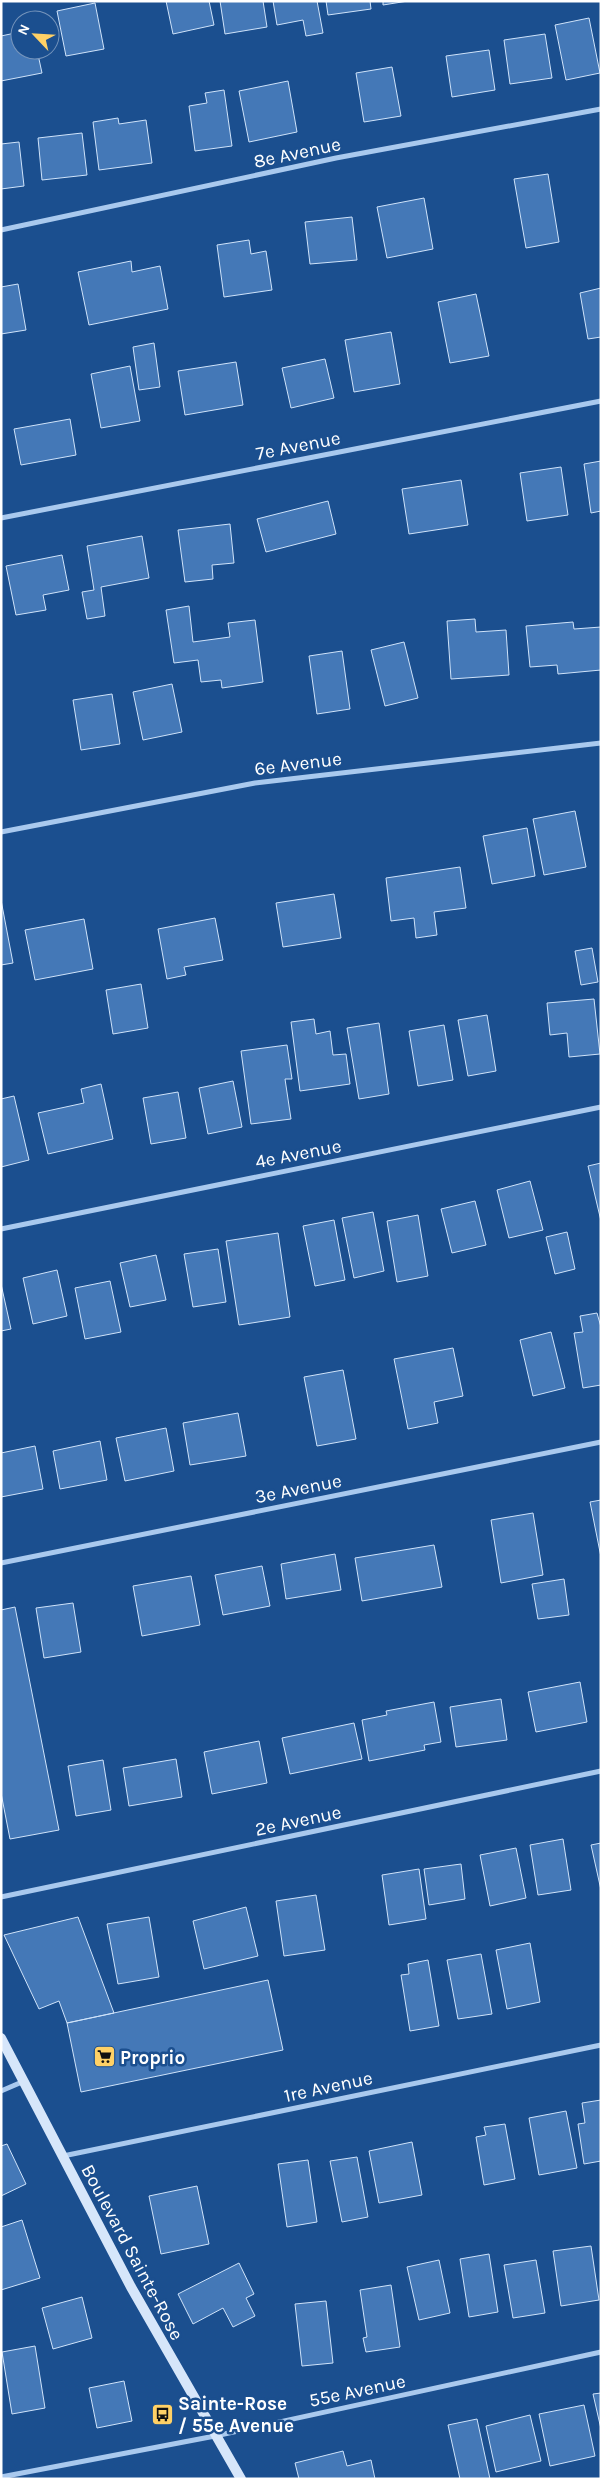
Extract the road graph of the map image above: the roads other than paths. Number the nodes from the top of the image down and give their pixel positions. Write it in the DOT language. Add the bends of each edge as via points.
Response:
graph roads {
  1 [pos="601,109"];
  2 [pos="1,230"];
  3 [pos="601,401"];
  4 [pos="1,518"];
  5 [pos="601,743"];
  6 [pos="1,832"];
  7 [pos="601,1107"];
  8 [pos="1,1229"];
  9 [pos="601,1442"];
  10 [pos="1,1563"];
  11 [pos="601,1771"];
  12 [pos="1,1897"];
  13 [pos="1,2038"];
  14 [pos="601,2045"];
  15 [pos="22,2082"];
  16 [pos="1,2090"];
  17 [pos="62,2157"];
  18 [pos="601,2352"];
  19 [pos="215,2436"];
  20 [pos="1,2477"];
  21 [pos="241,2479"];
  1 -- 2 [label="street, 8e Avenue" via="336,158"];
  3 -- 4 [label="street, 7e Avenue"];
  5 -- 6 [label="street, 6e Avenue" via="255,783"];
  7 -- 8 [label="street, 4e Avenue"];
  9 -- 10 [label="street, 3e Avenue"];
  11 -- 12 [label="street, 2e Avenue"];
  13 -- 15 [label="street, Boulevard Sainte-Rose"];
  14 -- 17 [label="street, 1re Avenue"];
  15 -- 16 [label="street"];
  15 -- 17 [label="street, Boulevard Sainte-Rose"];
  17 -- 19 [label="street, Boulevard Sainte-Rose"];
  18 -- 19 [label="street, 55e Avenue"];
  19 -- 20 [label="street, 55e Avenue"];
  19 -- 21 [label="street, Boulevard Sainte-Rose"];
}
